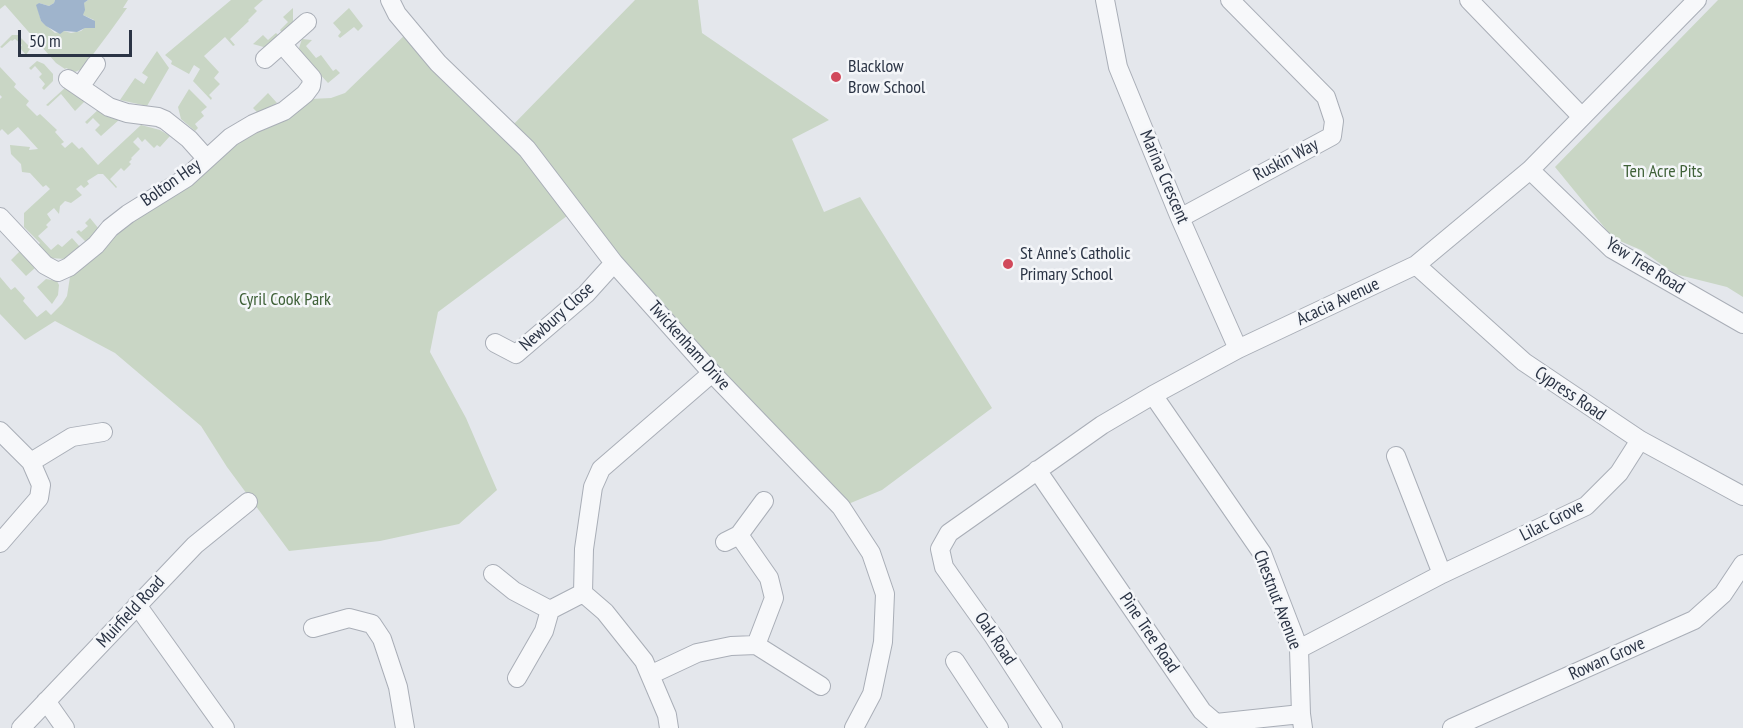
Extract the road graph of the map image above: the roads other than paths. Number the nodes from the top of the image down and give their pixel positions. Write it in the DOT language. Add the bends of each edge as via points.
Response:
graph roads {
  1 [pos="390,0"];
  2 [pos="1105,0"];
  3 [pos="1230,0"];
  4 [pos="1469,0"];
  5 [pos="1697,0"];
  6 [pos="307,22"];
  7 [pos="282,44"];
  8 [pos="265,59"];
  9 [pos="96,64"];
  10 [pos="1581,116"];
  11 [pos="206,158"];
  12 [pos="1530,170"];
  13 [pos="0,217"];
  14 [pos="1180,218"];
  15 [pos="614,263"];
  16 [pos="1416,265"];
  17 [pos="1743,324"];
  18 [pos="495,343"];
  19 [pos="1238,349"];
  20 [pos="712,373"];
  21 [pos="1153,395"];
  22 [pos="0,431"];
  23 [pos="103,432"];
  24 [pos="1640,440"];
  25 [pos="1396,456"];
  26 [pos="31,462"];
  27 [pos="1037,470"];
  28 [pos="1743,496"];
  29 [pos="764,501"];
  30 [pos="248,502"];
  31 [pos="0,543"];
  32 [pos="940,549"];
  33 [pos="1743,564"];
  34 [pos="493,574"];
  35 [pos="1442,574"];
  36 [pos="584,593"];
  37 [pos="137,605"];
  38 [pos="550,610"];
  39 [pos="313,628"];
  40 [pos="756,645"];
  41 [pos="1299,649"];
  42 [pos="955,661"];
  43 [pos="650,675"];
  44 [pos="517,678"];
  45 [pos="821,686"];
  46 [pos="46,701"];
  47 [pos="1302,721"];
  48 [pos="21,728"];
  49 [pos="64,728"];
  50 [pos="225,728"];
  51 [pos="405,728"];
  52 [pos="669,728"];
  53 [pos="854,728"];
  54 [pos="999,728"];
  55 [pos="1053,728"];
  56 [pos="1452,728"];
  1 -- 15 [label="street, Twickenham Drive" via="438,63 527,149"];
  2 -- 14 [label="street, Marina Crescent" via="1118,68"];
  3 -- 14 [label="street, Ruskin Way" via="1326,97 1334,121 1332,136"];
  4 -- 10 [label="street"];
  5 -- 10 [label="street, Acacia Avenue"];
  6 -- 7 [label="street"];
  7 -- 8 [label="street"];
  7 -- 11 [label="street, Bolton Hey" via="312,78 311,86 284,111 241,130"];
  9 -- 11 [label="street" via="74,83 109,107 165,120"];
  10 -- 12 [label="street, Acacia Avenue"];
  11 -- 13 [label="street, Bolton Hey" via="186,178 110,228 63,271 45,265"];
  12 -- 16 [label="street, Acacia Avenue"];
  12 -- 17 [label="street, Yew Tree Road" via="1612,249"];
  14 -- 19 [label="street, Marina Crescent"];
  15 -- 18 [label="street, Newbury Close" via="586,294 516,354"];
  15 -- 20 [label="street, Twickenham Drive"];
  16 -- 19 [label="street, Acacia Avenue"];
  16 -- 24 [label="street, Cypress Road" via="1524,362"];
  19 -- 21 [label="street, Acacia Avenue"];
  20 -- 36 [label="street" via="601,469 592,487 584,549"];
  20 -- 53 [label="street, Twickenham Drive" via="841,507 871,552 885,594 883,642 872,694"];
  21 -- 27 [label="street, Acacia Avenue"];
  21 -- 41 [label="street, Chestnut Avenue" via="1262,553"];
  22 -- 26 [label="street"];
  23 -- 26 [label="street" via="72,436"];
  24 -- 28 [label="street, Cypress Road"];
  24 -- 35 [label="street, Lilac Grove" via="1619,473 1586,506"];
  25 -- 35 [label="street"];
  26 -- 31 [label="street" via="41,485 39,498"];
  27 -- 32 [label="street, Acacia Avenue" via="949,532"];
  27 -- 47 [label="street, Pine Tree Road" via="1202,711 1216,723"];
  29 -- 40 [label="street" via="732,538 769,578 774,598"];
  30 -- 37 [label="street, Muirfield Road" via="195,545"];
  32 -- 55 [label="street, Oak Road" via="944,567"];
  33 -- 56 [label="street, Rowan Grove" via="1723,594 1694,620"];
  34 -- 38 [label="street" via="514,591"];
  35 -- 41 [label="street, Lilac Grove"];
  36 -- 38 [label="street"];
  36 -- 43 [label="street" via="605,612 644,661"];
  37 -- 46 [label="street, Muirfield Road"];
  37 -- 50 [label="street"];
  38 -- 44 [label="street" via="544,631"];
  39 -- 51 [label="street" via="349,618 372,624 382,639 398,687"];
  40 -- 43 [label="street" via="697,653"];
  40 -- 45 [label="street"];
  41 -- 47 [label="street, Chestnut Avenue"];
  42 -- 54 [label="street"];
  43 -- 52 [label="street"];
  46 -- 48 [label="street, Muirfield Road"];
  46 -- 49 [label="street"];
}
